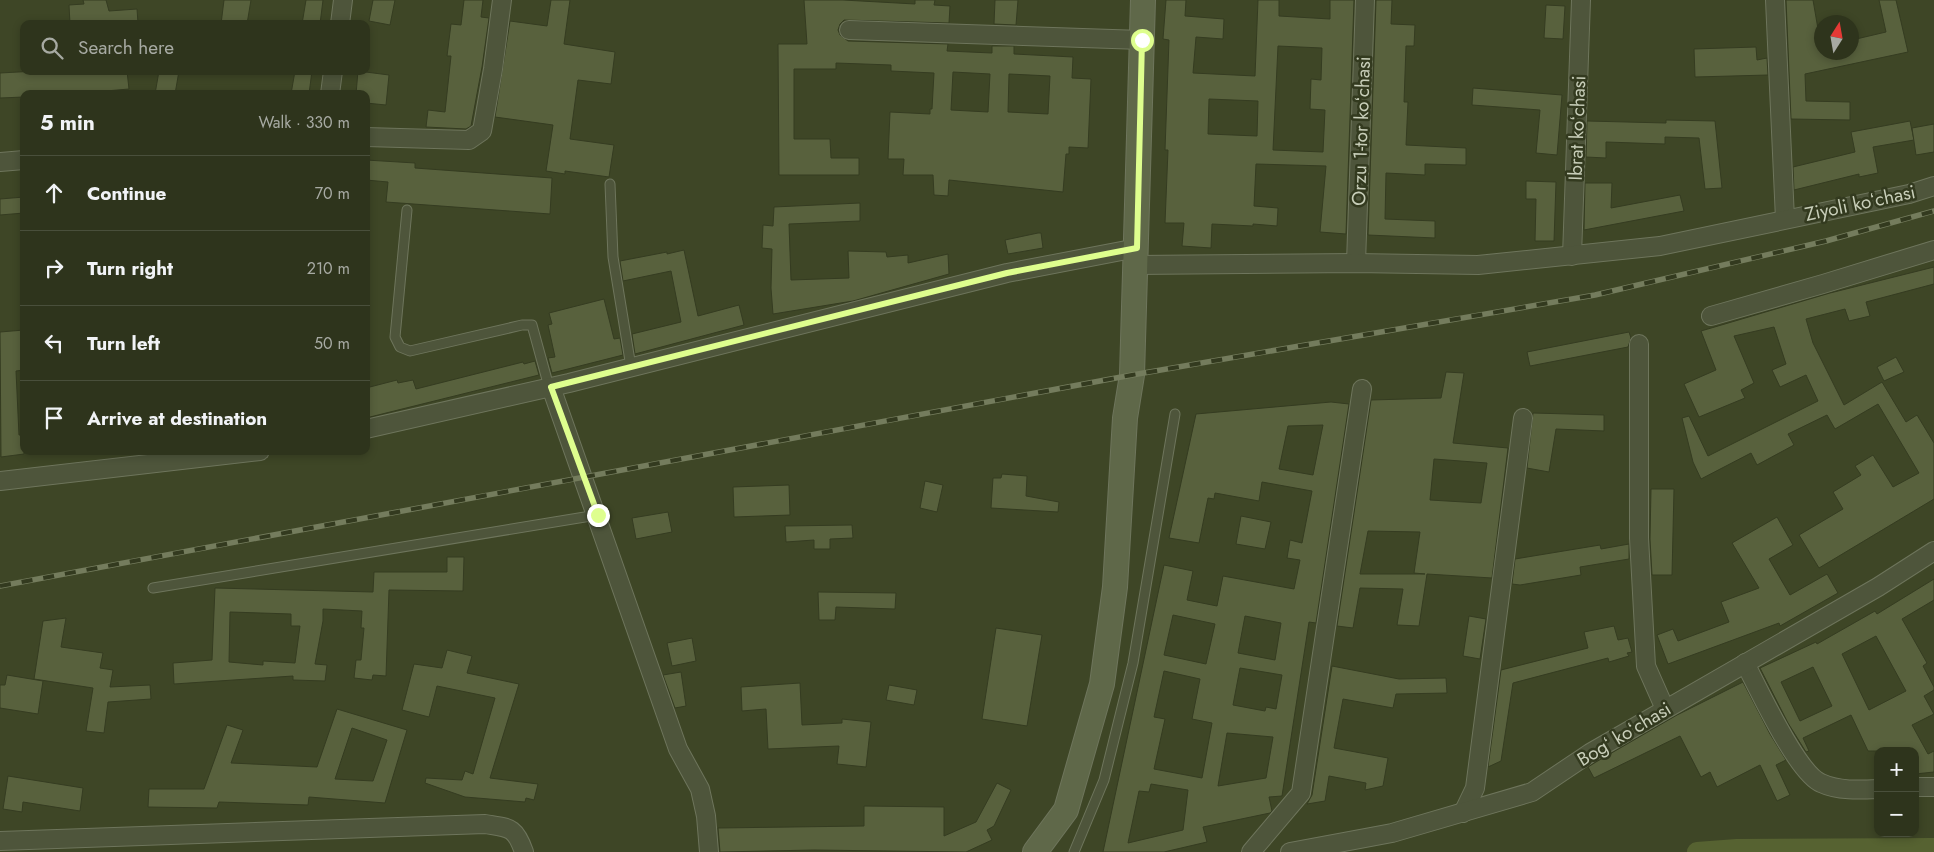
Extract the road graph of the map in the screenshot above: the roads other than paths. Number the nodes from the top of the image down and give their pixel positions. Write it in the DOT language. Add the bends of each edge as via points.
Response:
graph roads {
  1 [pos="343,0"];
  2 [pos="502,0"];
  3 [pos="1143,0"];
  4 [pos="1365,0"];
  5 [pos="1581,0"];
  6 [pos="1775,0"];
  7 [pos="340,20"];
  8 [pos="849,30"];
  9 [pos="1142,40"];
  10 [pos="332,75"];
  11 [pos="331,90"];
  12 [pos="370,136"];
  13 [pos="20,160"];
  14 [pos="1,162"];
  15 [pos="610,184"];
  16 [pos="1934,186"];
  17 [pos="407,210"];
  18 [pos="1785,219"];
  19 [pos="1934,250"];
  20 [pos="1136,256"];
  21 [pos="1572,256"];
  22 [pos="1356,263"];
  23 [pos="1711,316"];
  24 [pos="1639,344"];
  25 [pos="631,367"];
  26 [pos="550,387"];
  27 [pos="1362,389"];
  28 [pos="1175,414"];
  29 [pos="1523,418"];
  30 [pos="370,428"];
  31 [pos="225,455"];
  32 [pos="0,481"];
  33 [pos="598,515"];
  34 [pos="1934,551"];
  35 [pos="153,588"];
  36 [pos="1745,663"];
  37 [pos="1666,709"];
  38 [pos="1919,787"];
  39 [pos="1934,787"];
  40 [pos="1874,789"];
  41 [pos="1463,813"];
  42 [pos="0,841"];
  43 [pos="524,852"];
  44 [pos="709,852"];
  45 [pos="1035,852"];
  46 [pos="1074,852"];
  47 [pos="1251,852"];
  48 [pos="1290,852"];
  1 -- 7 [label="street"];
  2 -- 12 [label="street" via="482,131 469,140"];
  3 -- 9 [label="main road"];
  4 -- 22 [label="street, Orzu 1-tor koʻchasi"];
  5 -- 21 [label="street, Ibrat koʻchasi"];
  6 -- 18 [label="street"];
  8 -- 9 [label="street"];
  9 -- 20 [label="main road"];
  10 -- 11 [label="street"];
  13 -- 14 [label="street"];
  15 -- 25 [label="lane" via="613,256"];
  16 -- 18 [label="street, Ziyoli koʻchasi"];
  17 -- 26 [label="lane" via="395,337 400,347 410,351 532,325"];
  18 -- 21 [label="street, Ziyoli koʻchasi" via="1660,246"];
  19 -- 23 [label="street"];
  20 -- 22 [label="street, Ziyoli koʻchasi"];
  20 -- 25 [label="street, Ziyoli koʻchasi" via="1007,273"];
  20 -- 45 [label="main road" via="1132,375 1125,418 1115,587 1102,684 1066,810"];
  21 -- 22 [label="street, Ziyoli koʻchasi" via="1478,265"];
  24 -- 37 [label="street" via="1639,538 1646,666"];
  25 -- 26 [label="street, Ziyoli koʻchasi"];
  26 -- 30 [label="street, Ziyoli koʻchasi"];
  26 -- 33 [label="street"];
  27 -- 47 [label="street" via="1301,793"];
  28 -- 46 [label="lane" via="1132,664 1104,780"];
  29 -- 41 [label="street" via="1475,788"];
  31 -- 32 [label="street"];
  33 -- 35 [label="lane"];
  33 -- 44 [label="street" via="678,749 700,789"];
  34 -- 36 [label="street, Bogʻ koʻchasi"];
  36 -- 37 [label="street, Bogʻ koʻchasi"];
  36 -- 40 [label="street" via="1788,744 1802,766 1819,783 1849,790"];
  37 -- 41 [label="street, Bogʻ koʻchasi" via="1590,753 1532,792"];
  38 -- 39 [label="street"];
  41 -- 48 [label="street, Bogʻ koʻchasi" via="1392,833"];
  42 -- 43 [label="street" via="485,824 509,828"];
}
